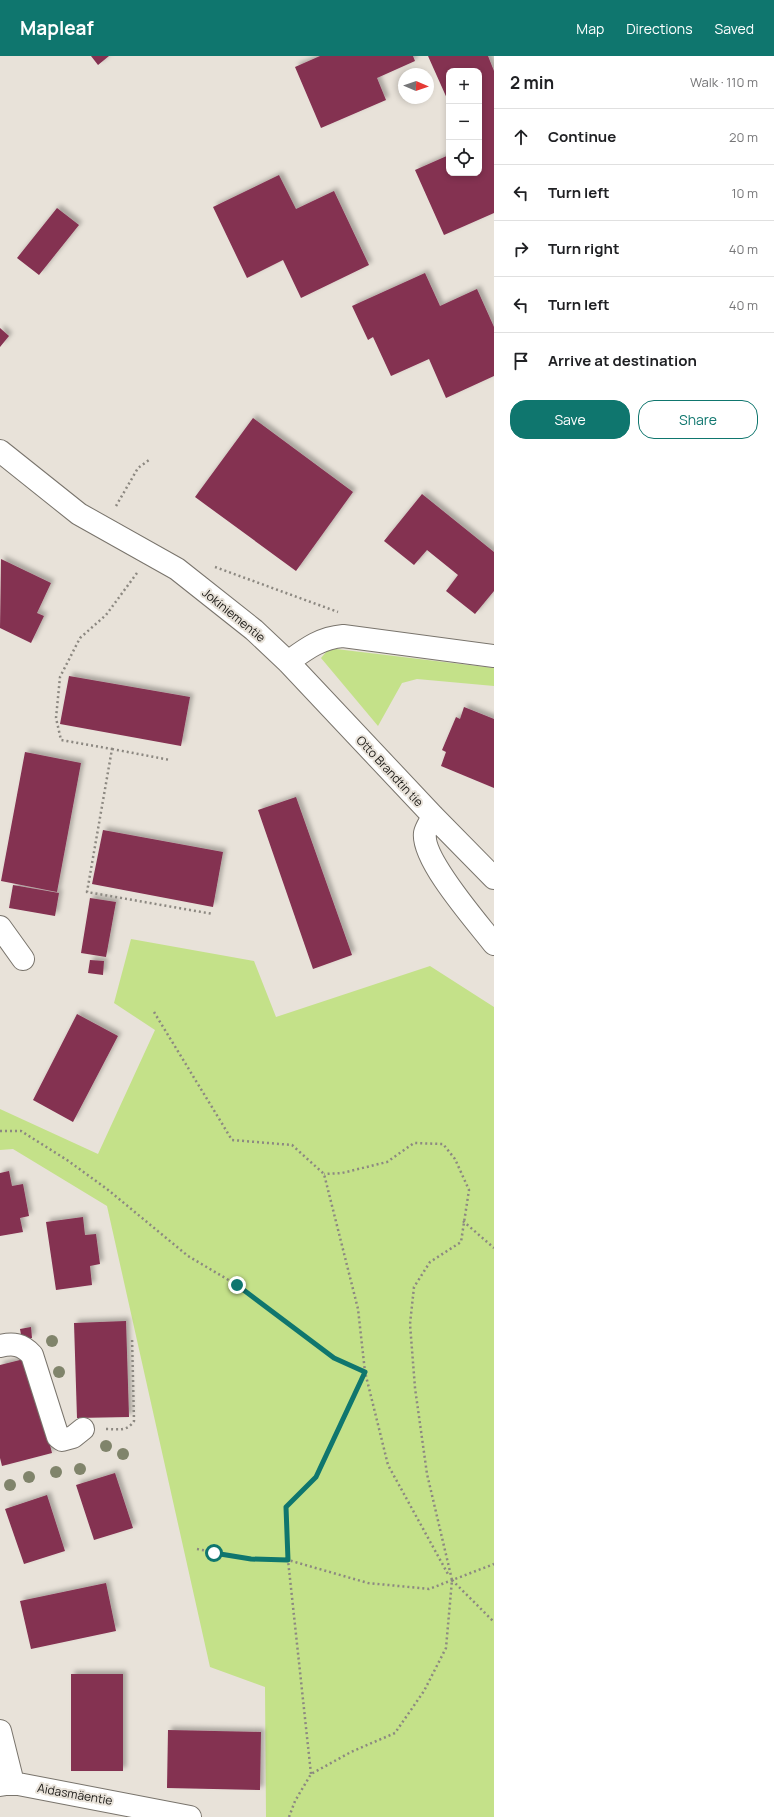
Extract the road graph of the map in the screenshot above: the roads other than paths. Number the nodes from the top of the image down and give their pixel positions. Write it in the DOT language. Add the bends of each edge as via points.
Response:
graph roads {
  1 [pos="0,451"];
  2 [pos="494,656"];
  3 [pos="288,662"];
  4 [pos="433,816"];
  5 [pos="494,878"];
  6 [pos="0,927"];
  7 [pos="494,944"];
  8 [pos="23,959"];
  9 [pos="0,1346"];
  10 [pos="83,1429"];
  11 [pos="0,1731"];
  12 [pos="7,1784"];
  13 [pos="120,1810"];
  14 [pos="190,1817"];
  1 -- 3 [label="street, Jokiniementie" via="79,514 176,569 254,630"];
  2 -- 3 [label="street" via="343,636 318,641"];
  3 -- 4 [label="street, Otto Brandtin tie"];
  4 -- 5 [label="street, Otto Brandtin tie"];
  4 -- 7 [label="street" via="425,833 429,852 442,877"];
  6 -- 8 [label="street"];
  9 -- 10 [label="street" via="16,1344 32,1354 58,1437 62,1440 73,1437"];
  11 -- 12 [label="street, Aidasmäentie"];
  12 -- 13 [label="street, Aidasmäentie"];
  13 -- 14 [label="street, Aidasmäentie"];
}
